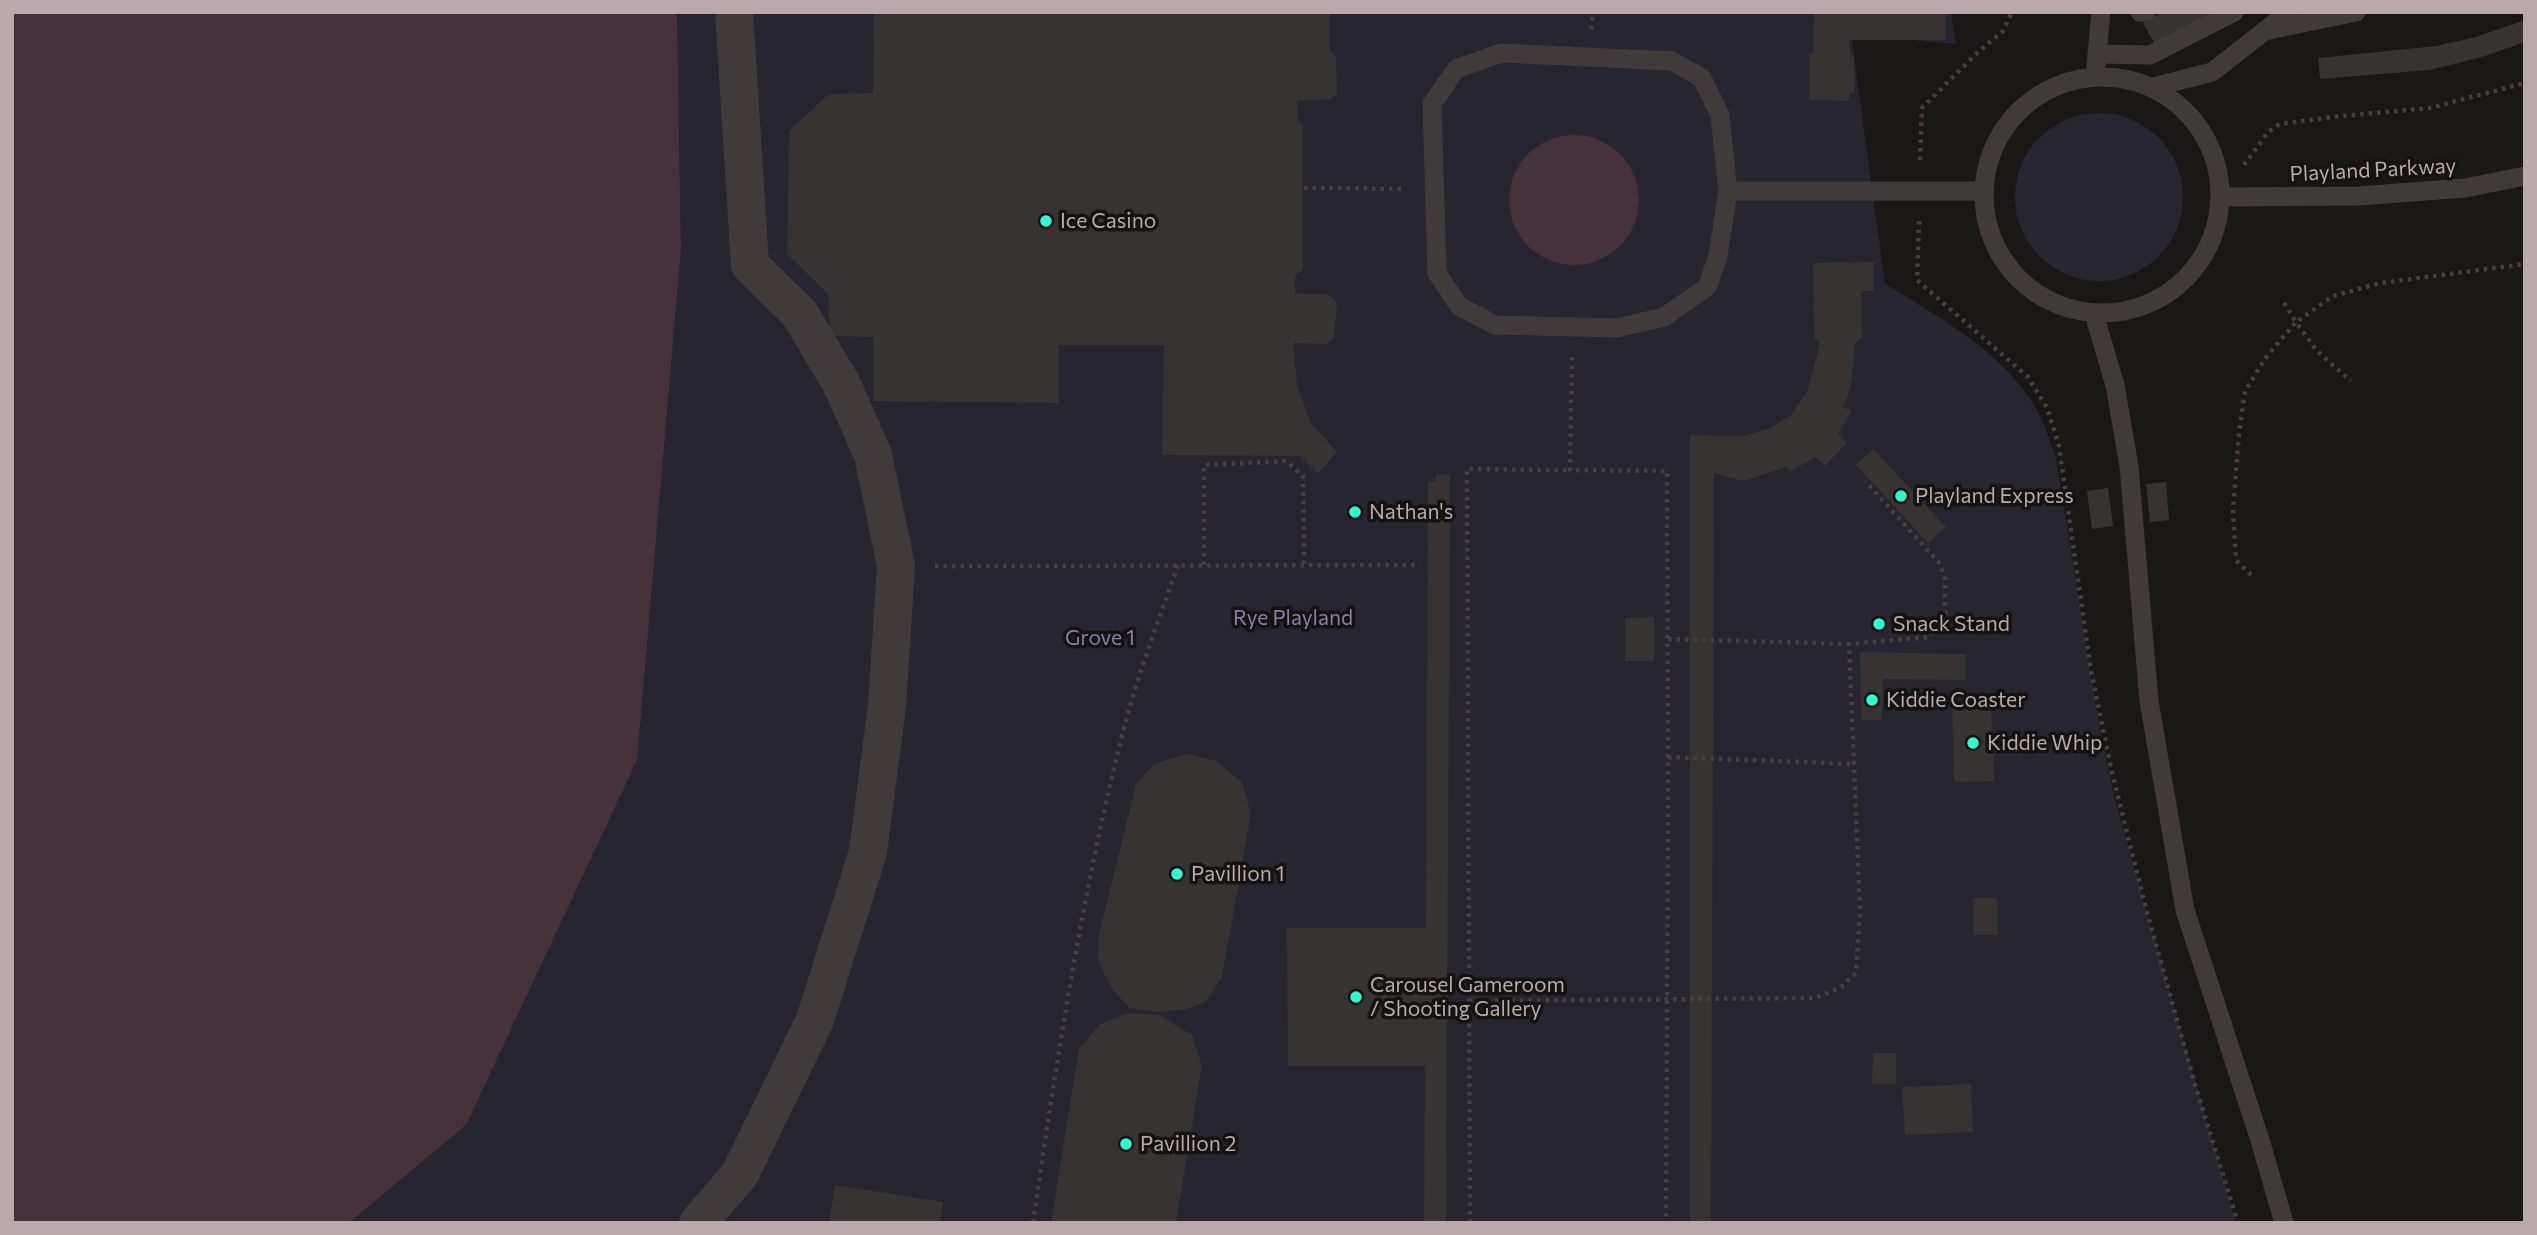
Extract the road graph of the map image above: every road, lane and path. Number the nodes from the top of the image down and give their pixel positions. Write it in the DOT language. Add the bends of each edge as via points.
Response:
graph roads {
  1 [pos="734,12"];
  2 [pos="2012,12"];
  3 [pos="2101,12"];
  4 [pos="2140,12"];
  5 [pos="2146,12"];
  6 [pos="2234,12"];
  7 [pos="2289,12"];
  8 [pos="2357,12"];
  9 [pos="2265,30"];
  10 [pos="2097,54"];
  11 [pos="2095,76"];
  12 [pos="2525,82"];
  13 [pos="2153,87"];
  14 [pos="1920,161"];
  15 [pos="2525,176"];
  16 [pos="1304,188"];
  17 [pos="1435,190"];
  18 [pos="1728,191"];
  19 [pos="1985,191"];
  20 [pos="2221,197"];
  21 [pos="1919,214"];
  22 [pos="2525,264"];
  23 [pos="2284,303"];
  24 [pos="2094,314"];
  25 [pos="2296,321"];
  26 [pos="1573,327"];
  27 [pos="2351,381"];
  28 [pos="1570,470"];
  29 [pos="1865,481"];
  30 [pos="1178,565"];
  31 [pos="1204,565"];
  32 [pos="1304,565"];
  33 [pos="1420,565"];
  34 [pos="896,566"];
  35 [pos="2251,575"];
  36 [pos="1668,639"];
  37 [pos="1849,644"];
  38 [pos="1668,757"];
  39 [pos="1854,764"];
  40 [pos="1667,1000"];
  41 [pos="1469,1001"];
  42 [pos="698,1223"];
  43 [pos="1033,1223"];
  44 [pos="1470,1223"];
  45 [pos="1666,1223"];
  46 [pos="2238,1223"];
  47 [pos="2284,1223"];
  1 -- 34 [label="street" via="750,265 800,314 842,385 873,455"];
  2 -- 14 [label="path" via="2003,31 1922,108"];
  3 -- 10 [label="lane"];
  4 -- 5 [label="lane"];
  6 -- 10 [label="lane" via="2150,55"];
  7 -- 9 [label="lane"];
  8 -- 9 [label="lane"];
  9 -- 13 [label="lane" via="2212,72"];
  10 -- 11 [label="lane"];
  11 -- 13 [label="lane"];
  11 -- 19 [label="lane" via="2045,89 2006,122 1984,169"];
  12 -- 20 [label="path" via="2430,108 2280,124 2268,132"];
  13 -- 20 [label="lane" via="2186,110 2213,149"];
  15 -- 20 [label="lane, Playland Parkway" via="2465,188 2359,196"];
  16 -- 17 [label="path"];
  17 -- 18 [label="lane" via="1433,104 1456,69 1501,53 1672,61 1702,78 1720,115"];
  17 -- 26 [label="lane" via="1437,273 1459,306 1495,325"];
  18 -- 19 [label="lane"];
  18 -- 26 [label="lane" via="1718,256 1707,287 1664,317 1617,328"];
  19 -- 24 [label="lane" via="1984,220 2006,267 2045,300"];
  20 -- 24 [label="lane" via="2210,243 2183,282 2141,307"];
  21 -- 46 [label="path" via="1917,280 2028,377 2047,408 2111,768 2195,1085"];
  22 -- 25 [label="path" via="2381,283 2333,296"];
  23 -- 25 [label="path"];
  24 -- 47 [label="lane" via="2115,385 2129,466 2149,701 2185,910"];
  25 -- 27 [label="path" via="2316,350"];
  25 -- 35 [label="path" via="2245,391 2233,510 2236,560"];
  26 -- 28 [label="path"];
  28 -- 36 [label="path" via="1667,471"];
  28 -- 41 [label="path" via="1467,469"];
  29 -- 37 [label="path" via="1940,564 1945,579 1945,618 1928,636"];
  30 -- 31 [label="path"];
  30 -- 34 [label="path"];
  30 -- 43 [label="path" via="1123,730 1061,1036"];
  31 -- 32 [label="path"];
  31 -- 32 [label="path" via="1204,465 1286,461 1303,476"];
  32 -- 33 [label="path"];
  34 -- 42 [label="street" via="887,706 868,852 816,1020 740,1174"];
  36 -- 37 [label="path"];
  36 -- 38 [label="path"];
  37 -- 39 [label="path"];
  38 -- 39 [label="path"];
  38 -- 40 [label="path"];
  39 -- 40 [label="path" via="1860,912 1857,973 1816,998"];
  40 -- 41 [label="path"];
  40 -- 45 [label="path"];
  41 -- 44 [label="path"];
}
